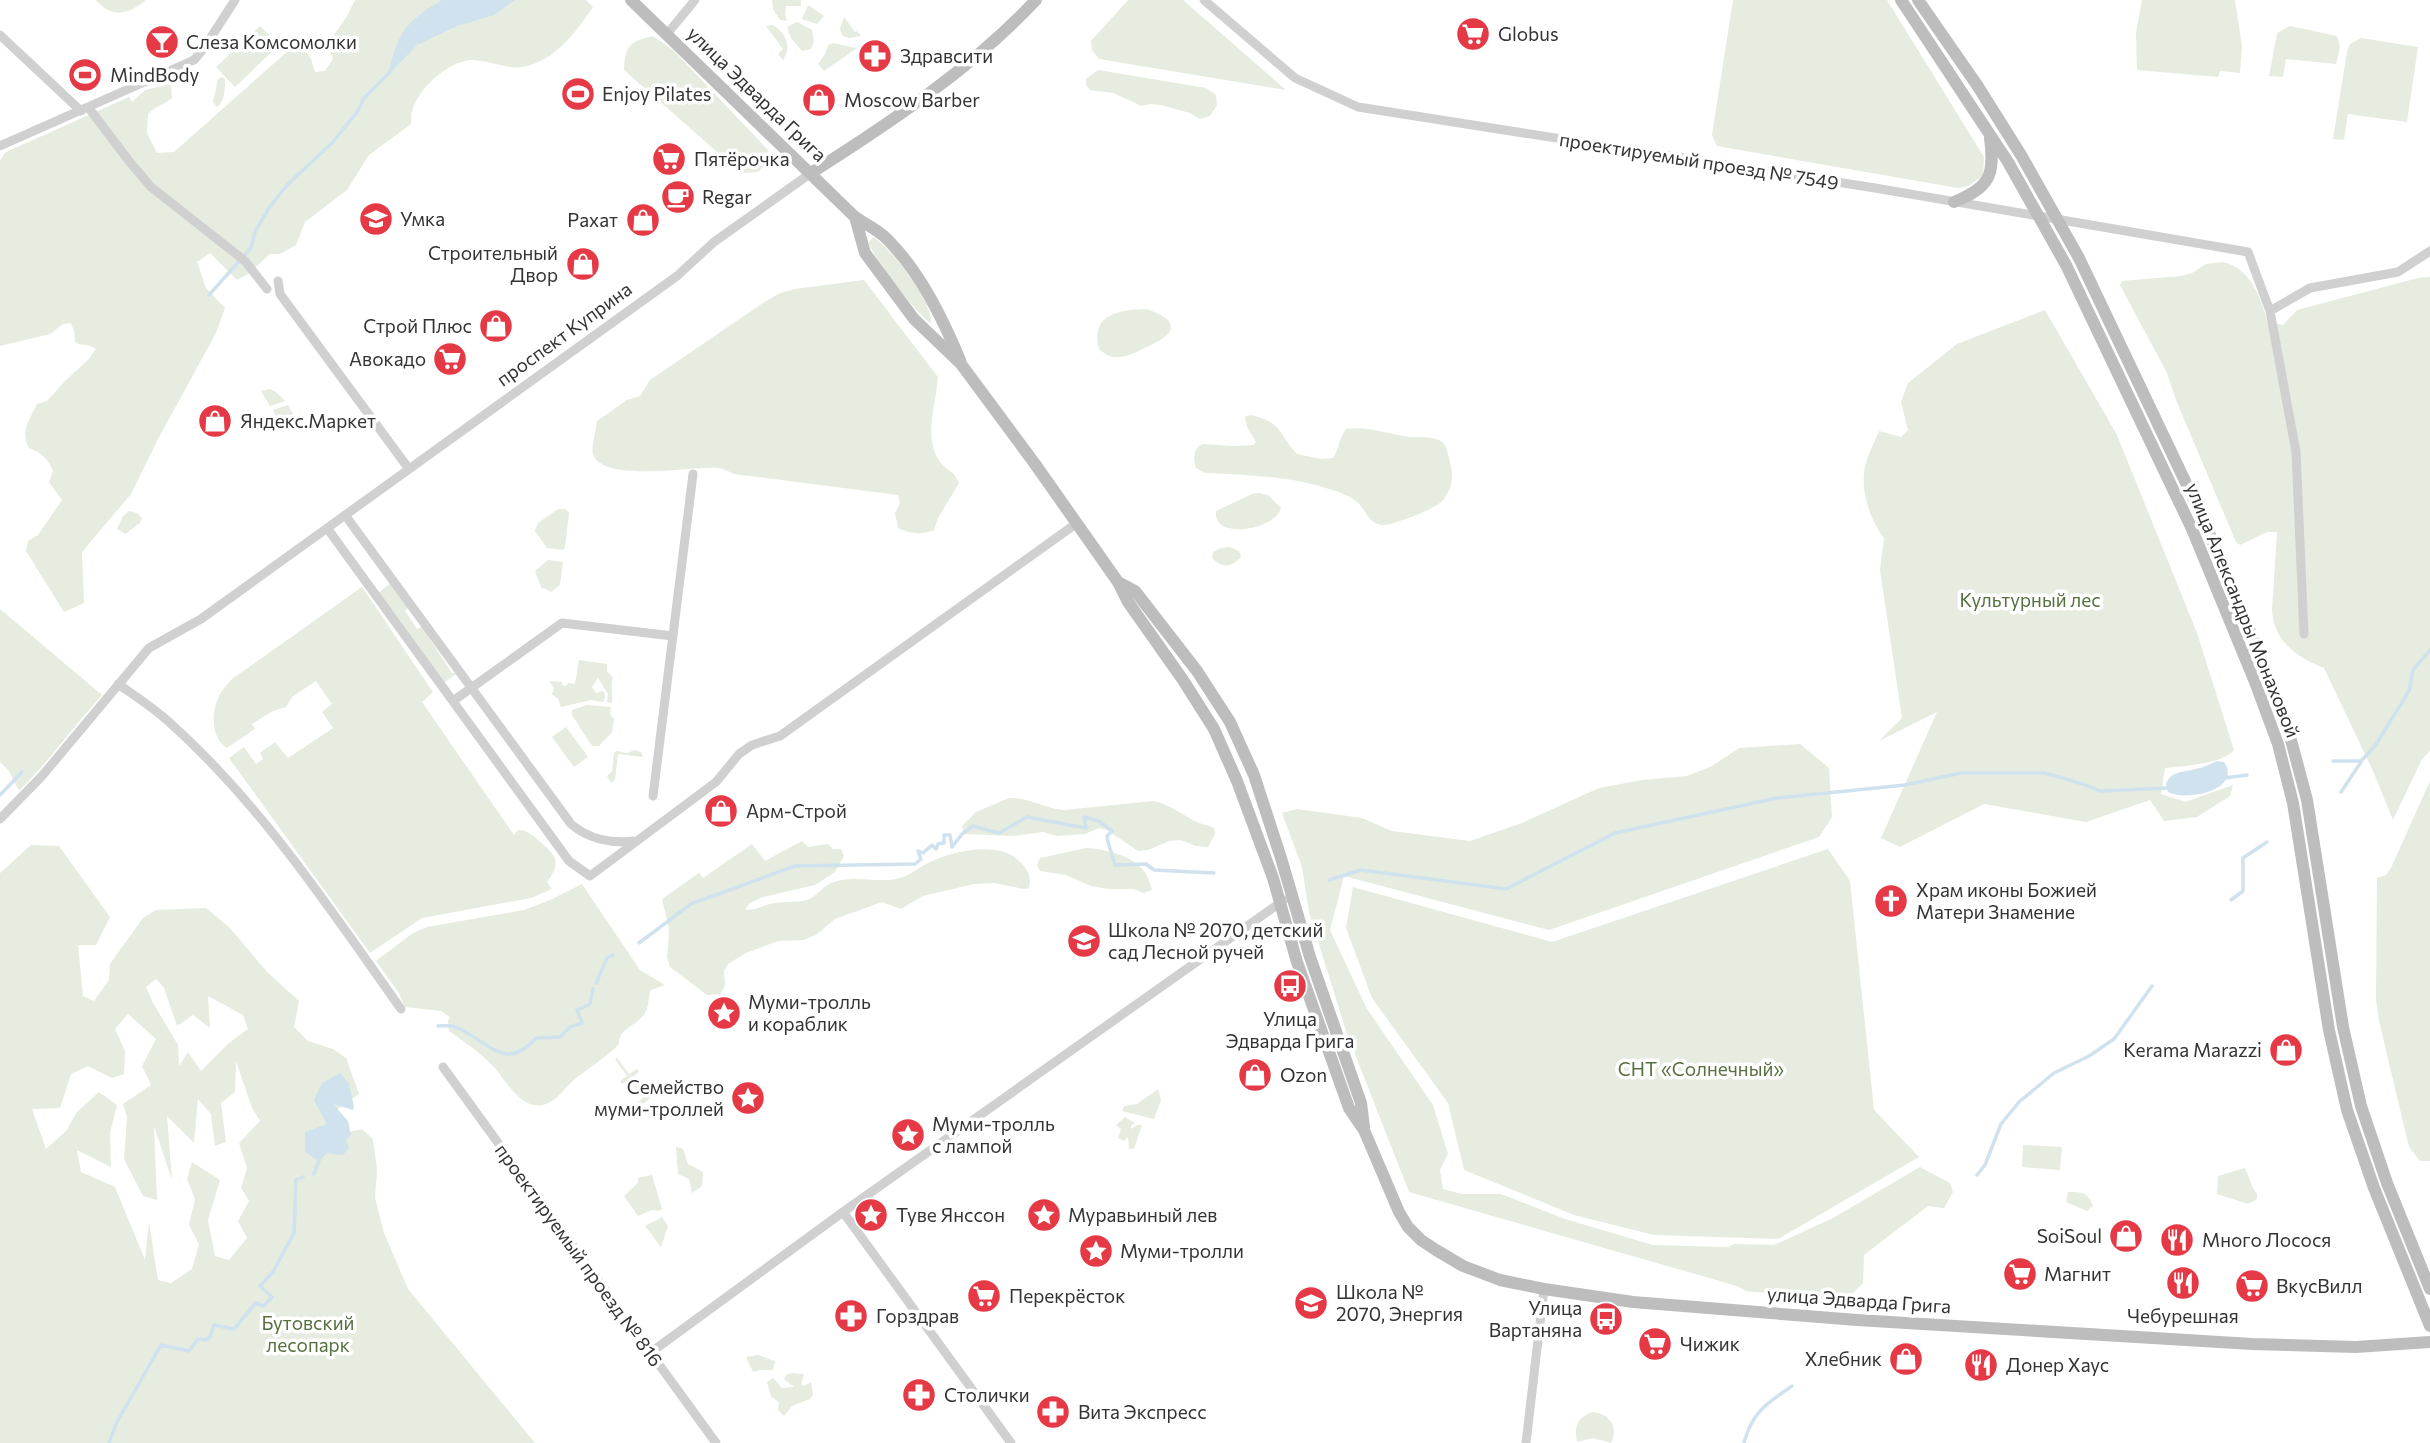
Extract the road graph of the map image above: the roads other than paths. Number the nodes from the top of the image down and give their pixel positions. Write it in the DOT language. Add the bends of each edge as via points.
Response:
graph roads {
  1 [pos="235,0"];
  2 [pos="631,0"];
  3 [pos="695,0"];
  4 [pos="1036,0"];
  5 [pos="1204,0"];
  6 [pos="1901,0"];
  7 [pos="1918,0"];
  8 [pos="0,34"];
  9 [pos="667,34"];
  10 [pos="85,109"];
  11 [pos="1989,134"];
  12 [pos="0,146"];
  13 [pos="811,173"];
  14 [pos="1954,202"];
  15 [pos="2039,217"];
  16 [pos="855,218"];
  17 [pos="2057,220"];
  18 [pos="2430,251"];
  19 [pos="278,281"];
  20 [pos="267,289"];
  21 [pos="2270,311"];
  22 [pos="961,364"];
  23 [pos="409,469"];
  24 [pos="693,474"];
  25 [pos="345,515"];
  26 [pos="1077,523"];
  27 [pos="327,528"];
  28 [pos="1118,582"];
  29 [pos="2304,634"];
  30 [pos="673,636"];
  31 [pos="118,684"];
  32 [pos="471,687"];
  33 [pos="453,701"];
  34 [pos="653,796"];
  35 [pos="0,819"];
  36 [pos="636,840"];
  37 [pos="1293,895"];
  38 [pos="1280,902"];
  39 [pos="401,1009"];
  40 [pos="443,1067"];
  41 [pos="1364,1130"];
  42 [pos="843,1212"];
  43 [pos="1544,1289"];
  44 [pos="2430,1289"];
  45 [pos="2430,1326"];
  46 [pos="2430,1342"];
  47 [pos="650,1353"];
  48 [pos="716,1443"];
  49 [pos="1011,1443"];
  50 [pos="1526,1443"];
  1 -- 10 [label="street" via="194,60"];
  2 -- 9 [label="street, улица Эдварда Грига"];
  3 -- 9 [label="street"];
  4 -- 13 [label="street, проспект Куприна" via="968,63"];
  5 -- 14 [label="street, проектируемый проезд № 7549" via="1295,78 1358,107"];
  6 -- 11 [label="street, улица Александры Монаховой"];
  7 -- 17 [label="street, улица Александры Монаховой" via="1984,96"];
  8 -- 10 [label="street"];
  9 -- 13 [label="street, улица Эдварда Грига"];
  10 -- 12 [label="street"];
  10 -- 20 [label="street" via="151,187 242,259"];
  11 -- 14 [label="street" via="1993,159 1989,178 1979,190"];
  11 -- 15 [label="street, улица Александры Монаховой"];
  13 -- 16 [label="street, улица Эдварда Грига"];
  13 -- 23 [label="street, проспект Куприна"];
  14 -- 15 [label="street, проектируемый проезд № 7549"];
  15 -- 17 [label="street, проектируемый проезд № 7549"];
  15 -- 45 [label="street, улица Александры Монаховой" via="2076,283 2186,517 2278,744 2300,833 2329,1030 2347,1110"];
  16 -- 22 [label="street, улица Эдварда Грига" via="865,253 914,319"];
  16 -- 22 [label="street, улица Эдварда Грига" via="886,238 919,281"];
  17 -- 21 [label="street, проектируемый проезд № 7549" via="2248,252"];
  17 -- 44 [label="street, улица Александры Монаховой" via="2205,523 2291,740 2314,831 2343,1027 2361,1106"];
  18 -- 21 [label="street" via="2398,272 2310,288"];
  19 -- 23 [label="street" via="280,294"];
  21 -- 29 [label="street" via="2296,452"];
  22 -- 26 [label="street, улица Эдварда Грига"];
  23 -- 25 [label="street, проспект Куприна"];
  24 -- 30 [label="street"];
  25 -- 27 [label="street, проспект Куприна"];
  25 -- 32 [label="street"];
  26 -- 28 [label="street, улица Эдварда Грига"];
  26 -- 36 [label="street" via="780,736 739,754 716,782"];
  27 -- 31 [label="street, проспект Куприна" via="201,620 149,648"];
  27 -- 33 [label="street"];
  28 -- 37 [label="street, улица Эдварда Грига" via="1135,591 1197,671 1230,723 1254,775"];
  28 -- 38 [label="street, улица Эдварда Грига" via="1214,729"];
  30 -- 32 [label="street" via="564,622"];
  30 -- 34 [label="street"];
  31 -- 35 [label="street, проспект Куприна"];
  31 -- 39 [label="street" via="168,721 252,807"];
  32 -- 33 [label="street"];
  32 -- 36 [label="street" via="574,827 608,841"];
  33 -- 36 [label="street" via="578,869 590,876"];
  37 -- 38 [label="street"];
  37 -- 41 [label="street, улица Эдварда Грига" via="1361,1103"];
  38 -- 41 [label="street, улица Эдварда Грига" via="1349,1108"];
  38 -- 42 [label="street"];
  40 -- 47 [label="street, проектируемый проезд № 816"];
  41 -- 43 [label="street, улица Эдварда Грига" via="1399,1212 1421,1240 1463,1266"];
  42 -- 47 [label="street"];
  42 -- 49 [label="street"];
  43 -- 46 [label="street, улица Эдварда Грига" via="1633,1302 1942,1326 2252,1344 2356,1347"];
  43 -- 50 [label="street"];
  47 -- 48 [label="street, проектируемый проезд № 816"];
}
